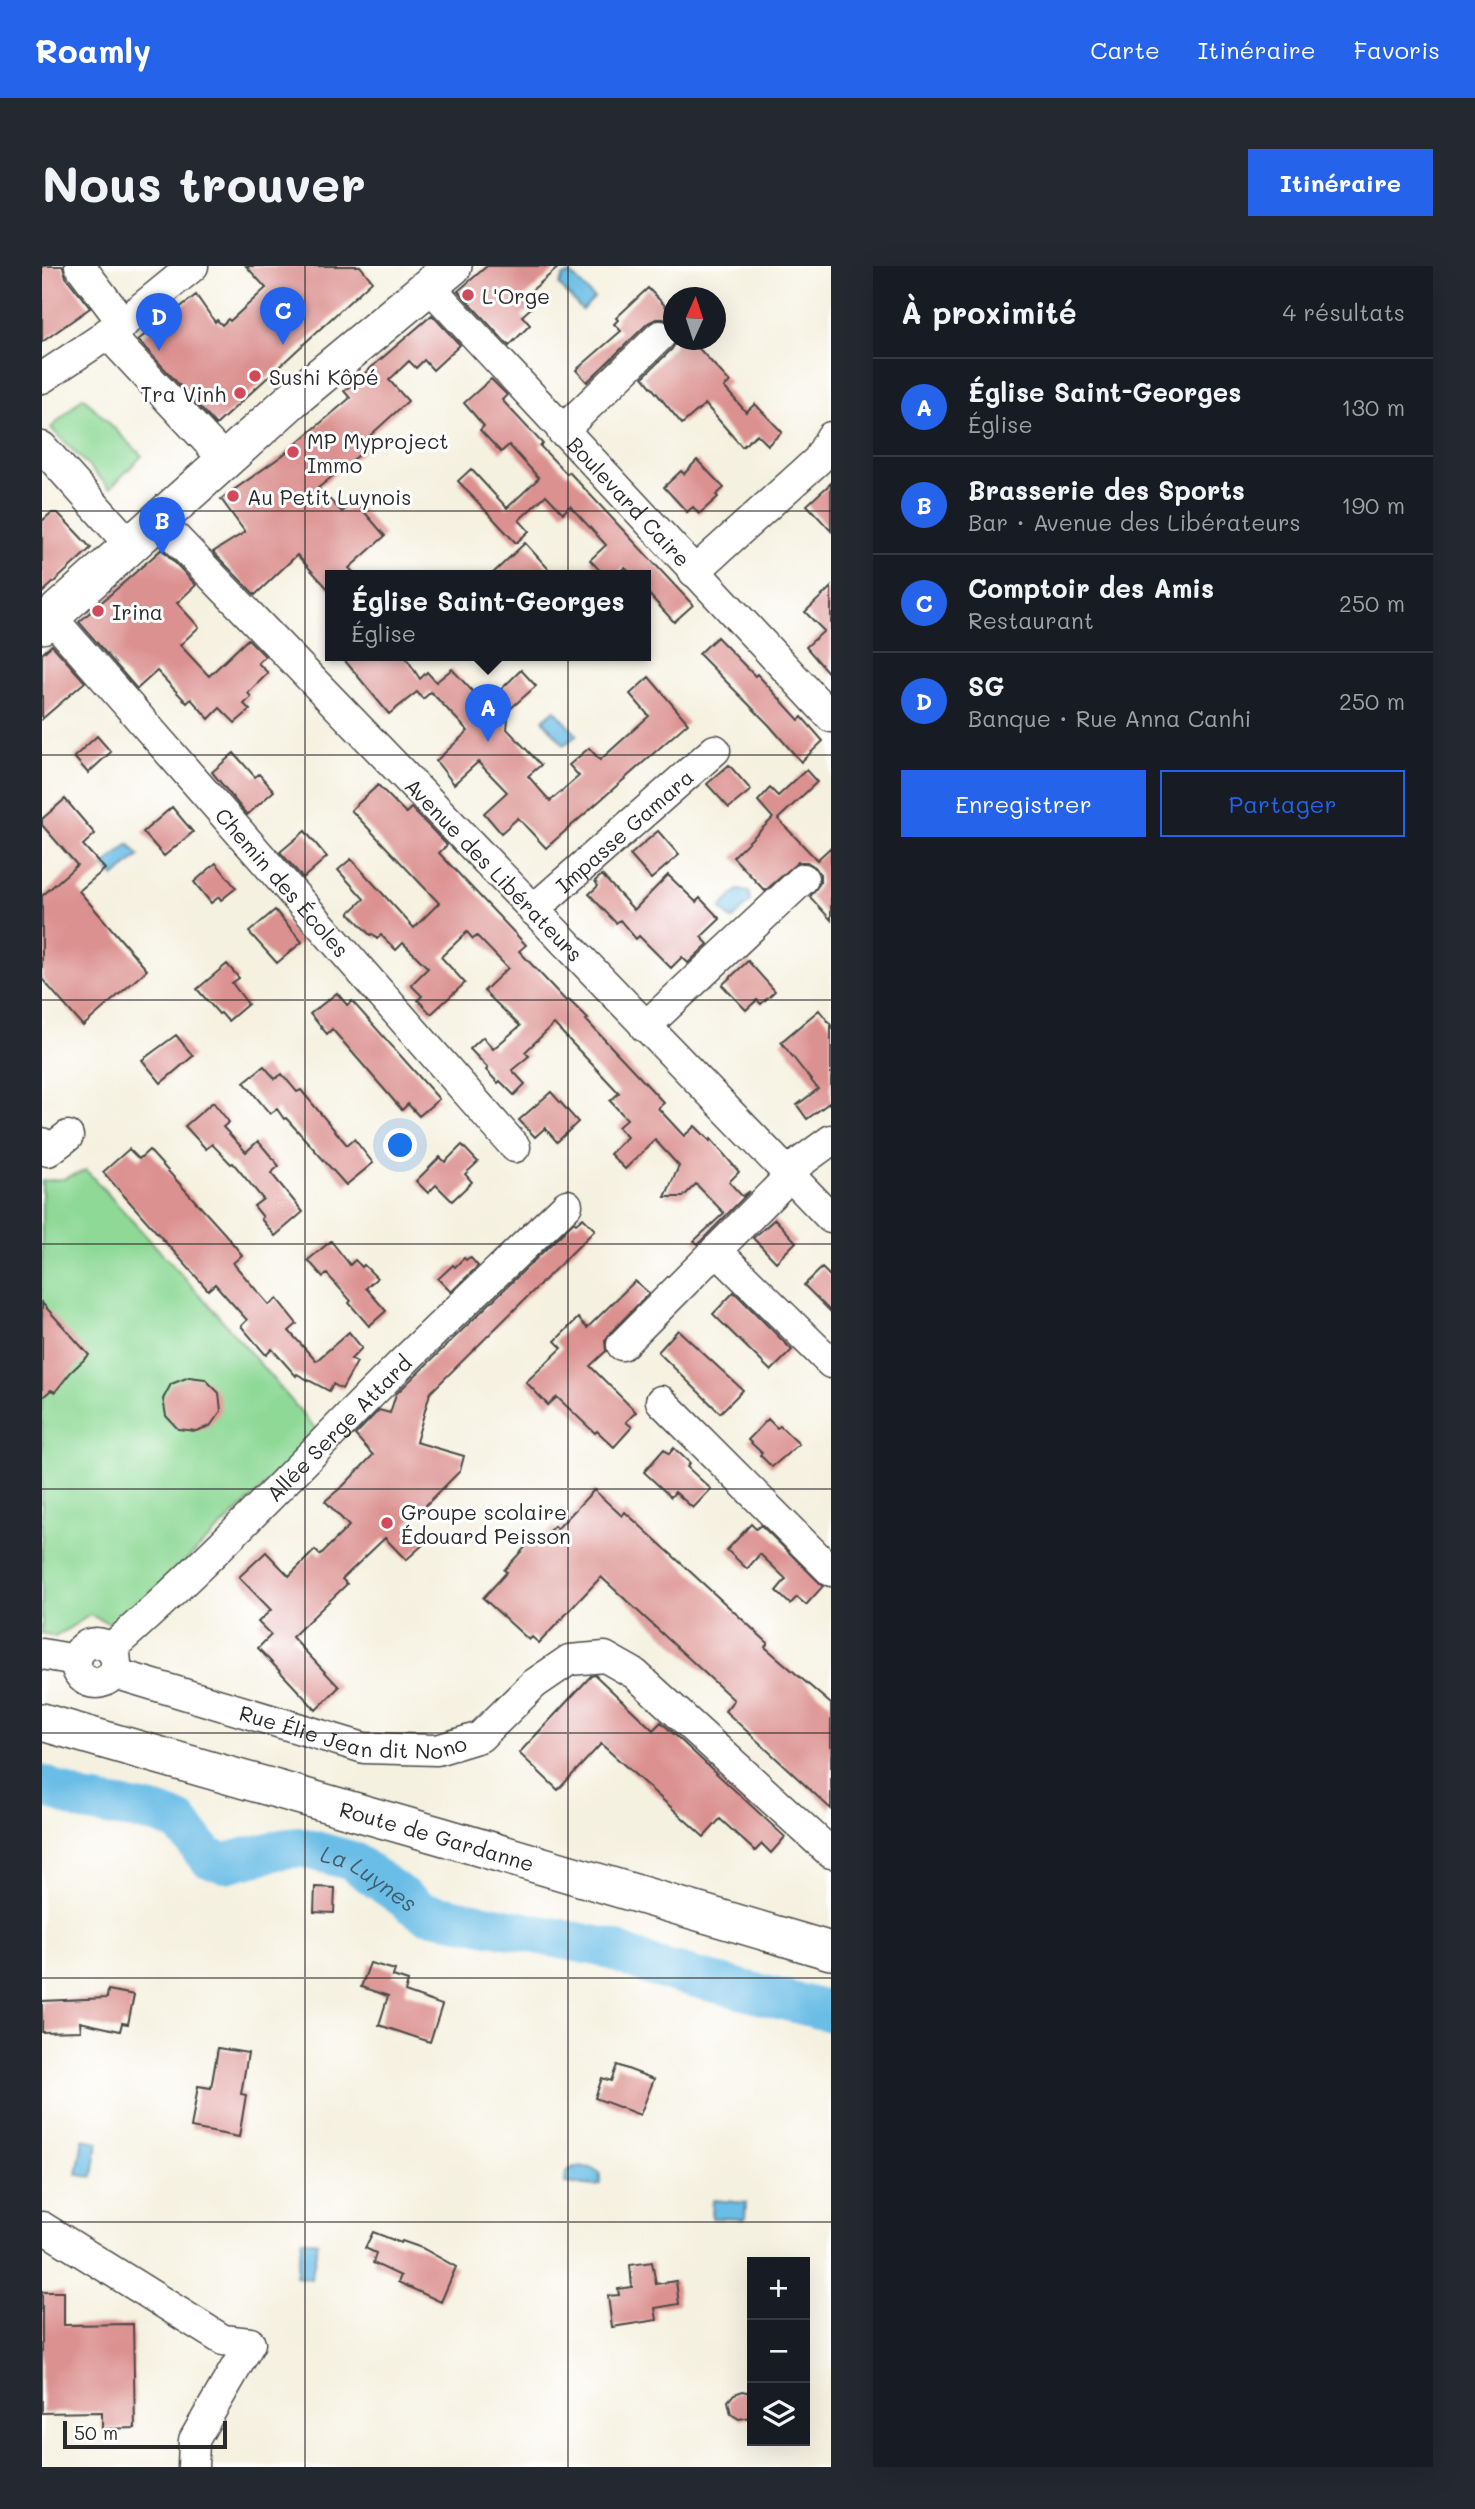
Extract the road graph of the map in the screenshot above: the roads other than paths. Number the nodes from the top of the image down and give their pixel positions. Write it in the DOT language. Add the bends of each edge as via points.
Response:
graph roads {
  1 [pos="80,266"];
  2 [pos="193,266"];
  3 [pos="441,276"];
  4 [pos="115,328"];
  5 [pos="660,336"];
  6 [pos="42,378"];
  7 [pos="562,431"];
  8 [pos="831,437"];
  9 [pos="42,447"];
  10 [pos="224,459"];
  11 [pos="42,471"];
  12 [pos="158,520"];
  13 [pos="124,552"];
  14 [pos="695,572"];
  15 [pos="46,621"];
  16 [pos="831,717"];
  17 [pos="715,750"];
  18 [pos="803,879"];
  19 [pos="533,910"];
  20 [pos="645,1027"];
  21 [pos="831,1140"];
  22 [pos="515,1147"];
  23 [pos="790,1176"];
  24 [pos="567,1205"];
  25 [pos="831,1218"];
  26 [pos="716,1250"];
  27 [pos="622,1345"];
  28 [pos="831,1363"];
  29 [pos="661,1401"];
  30 [pos="831,1571"];
  31 [pos="42,1654"];
  32 [pos="112,1661"];
  33 [pos="42,1707"];
  34 [pos="42,1722"];
  35 [pos="831,1853"];
  36 [pos="831,1933"];
  37 [pos="831,1951"];
  38 [pos="42,2227"];
  39 [pos="193,2467"];
  1 -- 4 [label="street"];
  2 -- 4 [label="street"];
  3 -- 7 [label="street, Boulevard Caire"];
  3 -- 10 [label="main road"];
  4 -- 6 [label="street"];
  4 -- 10 [label="street"];
  5 -- 7 [label="street"];
  7 -- 14 [label="street, Boulevard Caire"];
  8 -- 14 [label="street" via="818,460"];
  9 -- 13 [label="street"];
  10 -- 12 [label="main road"];
  11 -- 13 [label="street"];
  12 -- 13 [label="main road"];
  12 -- 19 [label="street, Avenue des Libérateurs"];
  13 -- 15 [label="main road"];
  14 -- 16 [label="street, Boulevard Caire"];
  15 -- 22 [label="street, Chemin des Écoles"];
  17 -- 19 [label="street, Impasse Gamara"];
  18 -- 20 [label="street"];
  19 -- 20 [label="street, Avenue des Libérateurs"];
  20 -- 23 [label="street, Avenue des Libérateurs"];
  21 -- 23 [label="street" via="794,1167"];
  23 -- 25 [label="street, Avenue des Libérateurs"];
  23 -- 26 [label="street"];
  24 -- 32 [label="street, Allée Serge Attard" via="150,1614"];
  26 -- 27 [label="street"];
  26 -- 28 [label="street"];
  29 -- 30 [label="street"];
  31 -- 32 [label="street" via="76,1660 84,1647 102,1644"];
  32 -- 35 [label="street, Rue Élie Jean dit Nono" via="364,1748 438,1750 480,1737 534,1684 569,1660 605,1657 635,1674"];
  33 -- 36 [label="main road, Route de Gardanne"];
  34 -- 37 [label="main road, Route de Gardanne"];
  38 -- 39 [label="street" via="223,2340 250,2343 194,2440"];
}
